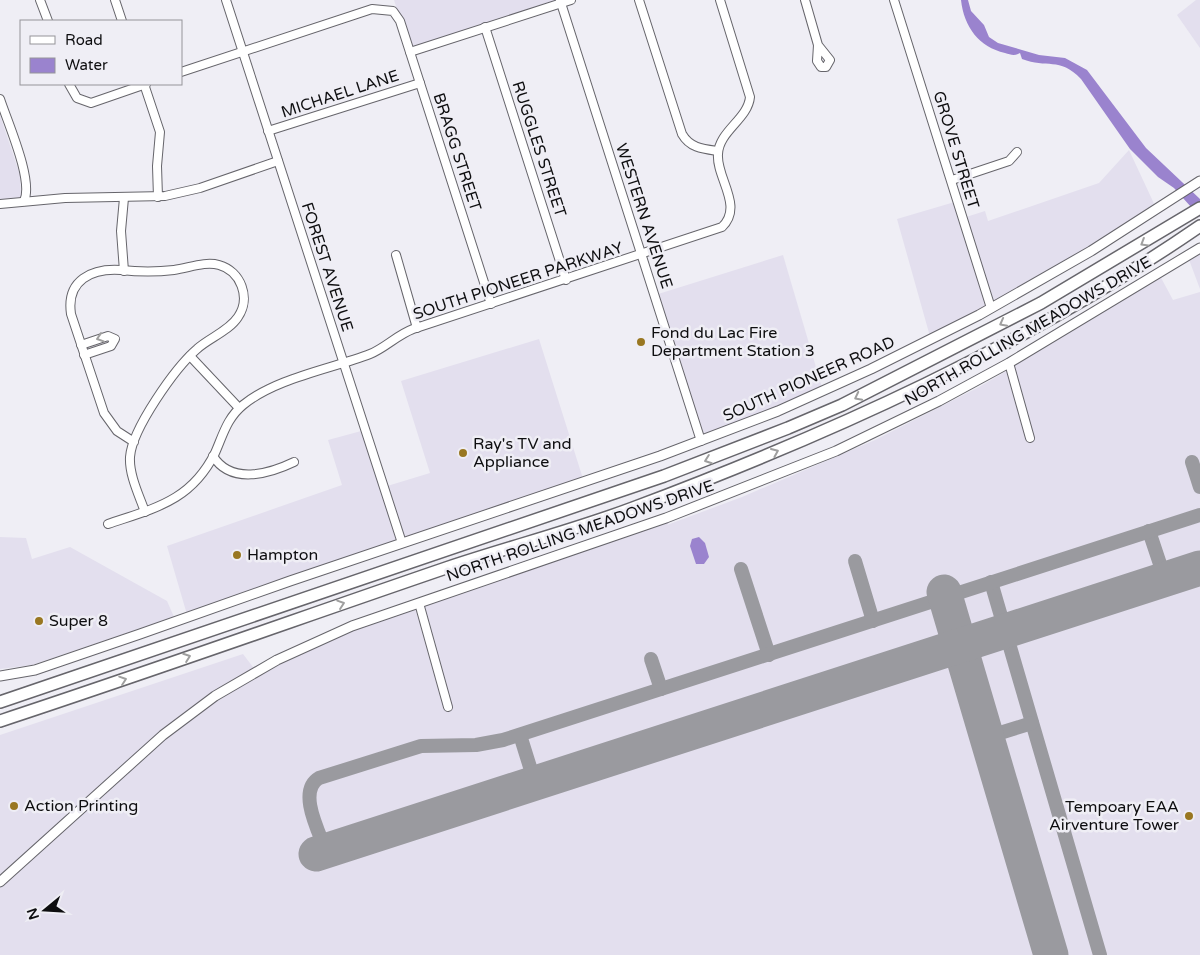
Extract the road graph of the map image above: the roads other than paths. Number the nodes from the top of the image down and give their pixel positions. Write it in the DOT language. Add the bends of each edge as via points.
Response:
graph roads {
  1 [pos="40,0"];
  2 [pos="114,0"];
  3 [pos="226,0"];
  4 [pos="571,0"];
  5 [pos="639,0"];
  6 [pos="720,0"];
  7 [pos="804,0"];
  8 [pos="894,0"];
  9 [pos="561,2"];
  10 [pos="48,20"];
  11 [pos="122,20"];
  12 [pos="485,28"];
  13 [pos="818,45"];
  14 [pos="242,50"];
  15 [pos="410,52"];
  16 [pos="182,72"];
  17 [pos="420,83"];
  18 [pos="69,85"];
  19 [pos="142,85"];
  20 [pos="145,85"];
  21 [pos="0,99"];
  22 [pos="268,131"];
  23 [pos="718,151"];
  24 [pos="1017,152"];
  25 [pos="278,161"];
  26 [pos="952,180"];
  27 [pos="1197,184"];
  28 [pos="158,197"];
  29 [pos="124,198"];
  30 [pos="24,201"];
  31 [pos="0,204"];
  32 [pos="1200,208"];
  33 [pos="1198,227"];
  34 [pos="1200,248"];
  35 [pos="396,255"];
  36 [pos="642,255"];
  37 [pos="124,271"];
  38 [pos="566,280"];
  39 [pos="491,304"];
  40 [pos="991,308"];
  41 [pos="417,328"];
  42 [pos="81,344"];
  43 [pos="84,355"];
  44 [pos="190,356"];
  45 [pos="344,363"];
  46 [pos="1009,363"];
  47 [pos="239,408"];
  48 [pos="1030,438"];
  49 [pos="701,441"];
  50 [pos="134,442"];
  51 [pos="213,456"];
  52 [pos="294,462"];
  53 [pos="144,512"];
  54 [pos="108,524"];
  55 [pos="402,543"];
  56 [pos="419,603"];
  57 [pos="0,676"];
  58 [pos="105,686"];
  59 [pos="26,692"];
  60 [pos="0,695"];
  61 [pos="0,702"];
  62 [pos="448,706"];
  63 [pos="0,721"];
  64 [pos="0,728"];
  65 [pos="0,882"];
  1 -- 10 [label="street"];
  2 -- 11 [label="street"];
  3 -- 14 [label="street, FOREST AVENUE"];
  4 -- 9 [label="street"];
  5 -- 23 [label="street" via="682,134 695,147"];
  6 -- 23 [label="street" via="750,97 747,107"];
  7 -- 13 [label="street"];
  8 -- 26 [label="street, GROVE STREET"];
  9 -- 12 [label="street"];
  9 -- 36 [label="street, WESTERN AVENUE"];
  12 -- 15 [label="street"];
  12 -- 38 [label="street, RUGGLES STREET"];
  14 -- 15 [label="street, BRAGG STREET" via="372,9 393,10"];
  14 -- 16 [label="street"];
  14 -- 22 [label="street, FOREST AVENUE"];
  15 -- 17 [label="street, BRAGG STREET"];
  17 -- 22 [label="street, MICHAEL LANE"];
  17 -- 39 [label="street, BRAGG STREET"];
  18 -- 19 [label="street" via="75,97 86,103"];
  20 -- 28 [label="street" via="160,132"];
  21 -- 30 [label="street" via="25,176"];
  22 -- 25 [label="street, FOREST AVENUE"];
  23 -- 36 [label="street, SOUTH PIONEER PARKWAY" via="731,205 727,223 715,232"];
  24 -- 26 [label="street" via="1009,161"];
  25 -- 28 [label="street" via="200,188"];
  25 -- 45 [label="street, FOREST AVENUE"];
  26 -- 40 [label="street, GROVE STREET"];
  27 -- 40 [label="main road, SOUTH PIONEER ROAD" via="1091,251"];
  28 -- 29 [label="street"];
  29 -- 30 [label="street"];
  29 -- 37 [label="street" via="121,231"];
  30 -- 31 [label="street"];
  32 -- 59 [label="highway, one-way" via="1033,307 842,405 788,428 655,479"];
  58 -- 33 [label="highway, one-way" via="490,553 629,509 787,447 924,385 1049,319"];
  34 -- 46 [label="main road, NORTH ROLLING MEADOWS DRIVE"];
  35 -- 41 [label="street"];
  36 -- 38 [label="street, SOUTH PIONEER PARKWAY"];
  36 -- 49 [label="street, WESTERN AVENUE"];
  37 -- 42 [label="street" via="94,272 75,288 71,309"];
  37 -- 44 [label="street" via="166,271 210,264 226,268 238,278 244,296 239,315 231,325"];
  38 -- 39 [label="street, SOUTH PIONEER PARKWAY"];
  39 -- 41 [label="street, SOUTH PIONEER PARKWAY"];
  40 -- 49 [label="main road, SOUTH PIONEER ROAD" via="848,380"];
  41 -- 45 [label="street, SOUTH PIONEER PARKWAY" via="374,352"];
  42 -- 43 [label="street"];
  43 -- 42 [label="street, one-way" via="111,346 115,339 108,336"];
  43 -- 50 [label="street" via="106,419 118,433"];
  44 -- 47 [label="street"];
  44 -- 50 [label="street" via="165,386"];
  45 -- 47 [label="street, SOUTH PIONEER PARKWAY" via="268,389"];
  45 -- 55 [label="street, FOREST AVENUE"];
  46 -- 48 [label="street"];
  46 -- 56 [label="main road, NORTH ROLLING MEADOWS DRIVE" via="879,431 771,479"];
  47 -- 51 [label="street" via="227,423"];
  49 -- 55 [label="main road, SOUTH PIONEER ROAD"];
  50 -- 53 [label="street" via="131,469"];
  51 -- 52 [label="street" via="230,469 248,475 269,473"];
  51 -- 53 [label="street" via="185,493"];
  53 -- 54 [label="street"];
  55 -- 57 [label="main road, SOUTH PIONEER ROAD" via="46,666"];
  56 -- 62 [label="street"];
  56 -- 65 [label="main road, NORTH ROLLING MEADOWS DRIVE" via="316,640 216,696 143,751"];
  58 -- 63 [label="highway"];
  58 -- 64 [label="highway"];
  59 -- 60 [label="highway"];
  59 -- 61 [label="highway"];
}
